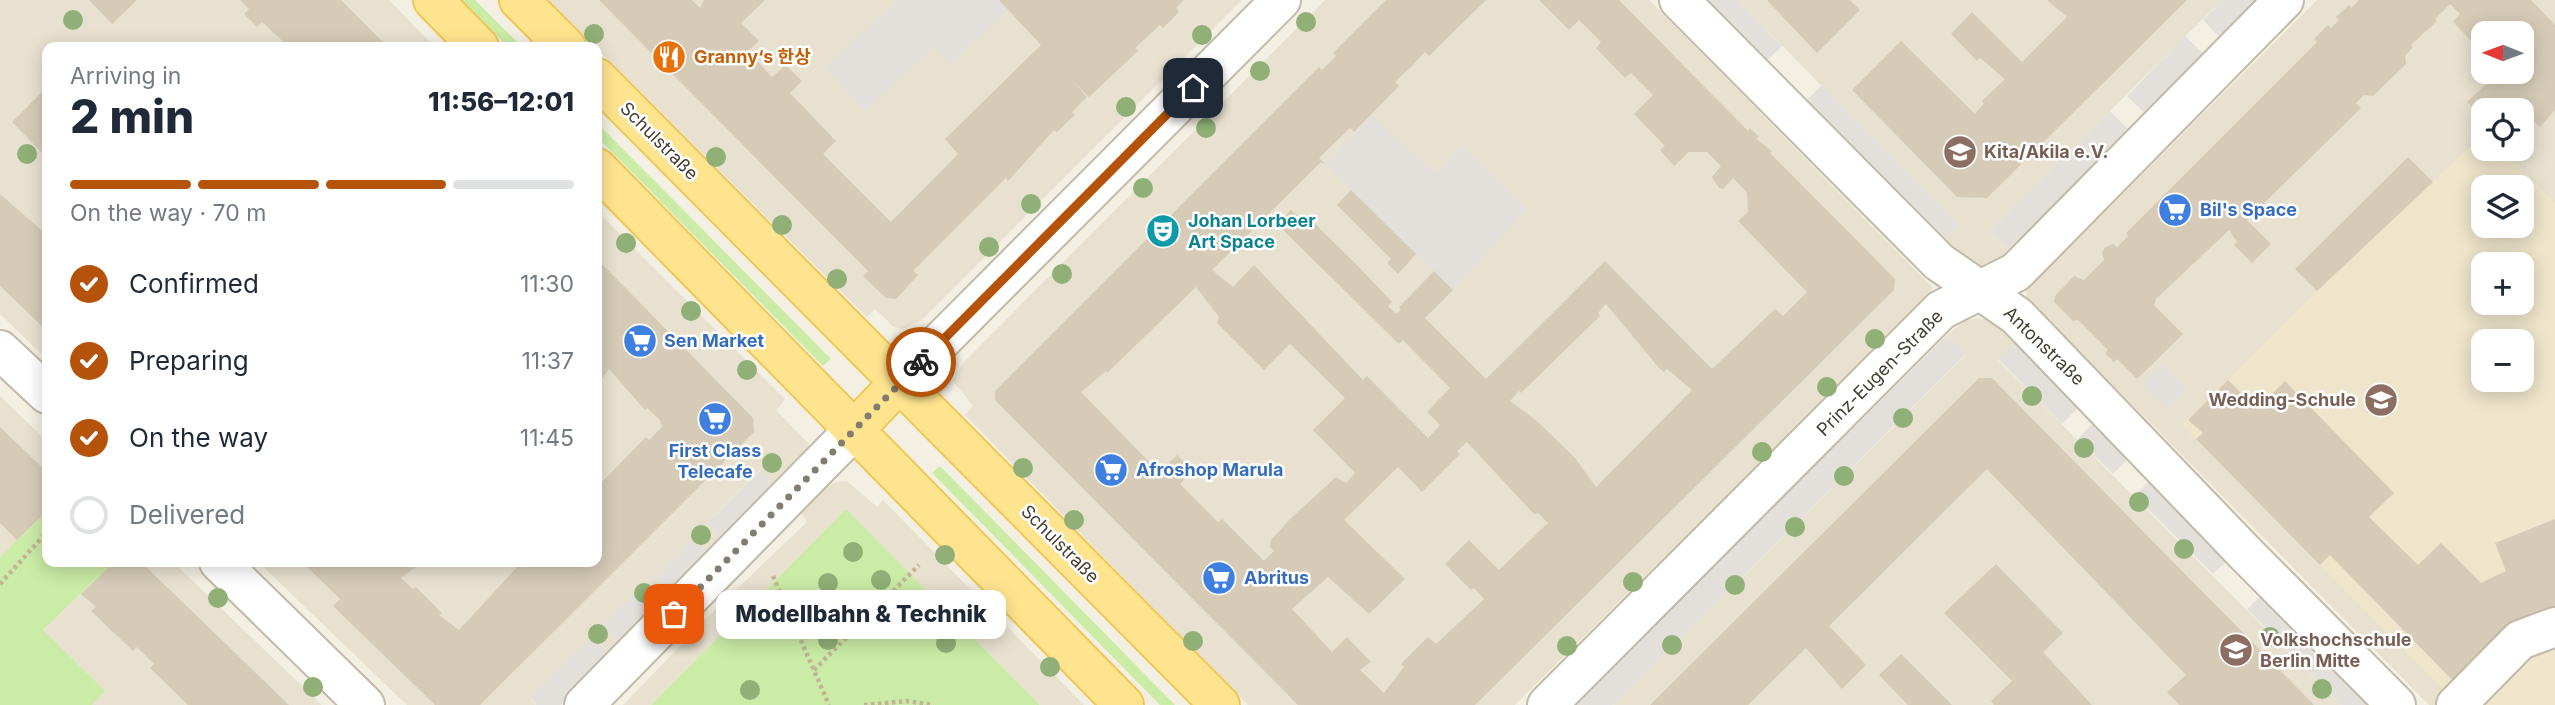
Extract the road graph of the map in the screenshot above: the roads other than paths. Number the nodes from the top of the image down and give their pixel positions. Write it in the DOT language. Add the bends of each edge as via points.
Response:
graph roads {
  1 [pos="433,0"];
  2 [pos="519,0"];
  3 [pos="1281,0"];
  4 [pos="1679,0"];
  5 [pos="2284,0"];
  6 [pos="474,42"];
  7 [pos="561,42"];
  8 [pos="602,84"];
  9 [pos="602,173"];
  10 [pos="1980,290"];
  11 [pos="0,350"];
  12 [pos="900,383"];
  13 [pos="42,389"];
  14 [pos="853,431"];
  15 [pos="224,567"];
  16 [pos="2555,626"];
  17 [pos="365,705"];
  18 [pos="584,705"];
  19 [pos="1125,705"];
  20 [pos="1220,705"];
  21 [pos="1548,705"];
  22 [pos="2396,705"];
  23 [pos="2455,705"];
  1 -- 6 [label="main road"];
  2 -- 7 [label="main road"];
  3 -- 12 [label="street"];
  4 -- 10 [label="street, Antonstraße" via="1939,262"];
  5 -- 10 [label="street, Prinz-Eugen-Straße" via="2016,272"];
  8 -- 12 [label="main road, Schulstraße"];
  9 -- 14 [label="main road"];
  10 -- 21 [label="street, Prinz-Eugen-Straße" via="1941,310"];
  10 -- 22 [label="street, Antonstraße" via="2017,316"];
  11 -- 13 [label="street"];
  12 -- 14 [label="main road"];
  12 -- 20 [label="main road, Schulstraße"];
  14 -- 18 [label="street"];
  14 -- 19 [label="main road"];
  15 -- 17 [label="street"];
  16 -- 23 [label="street" via="2520,640"];
}
